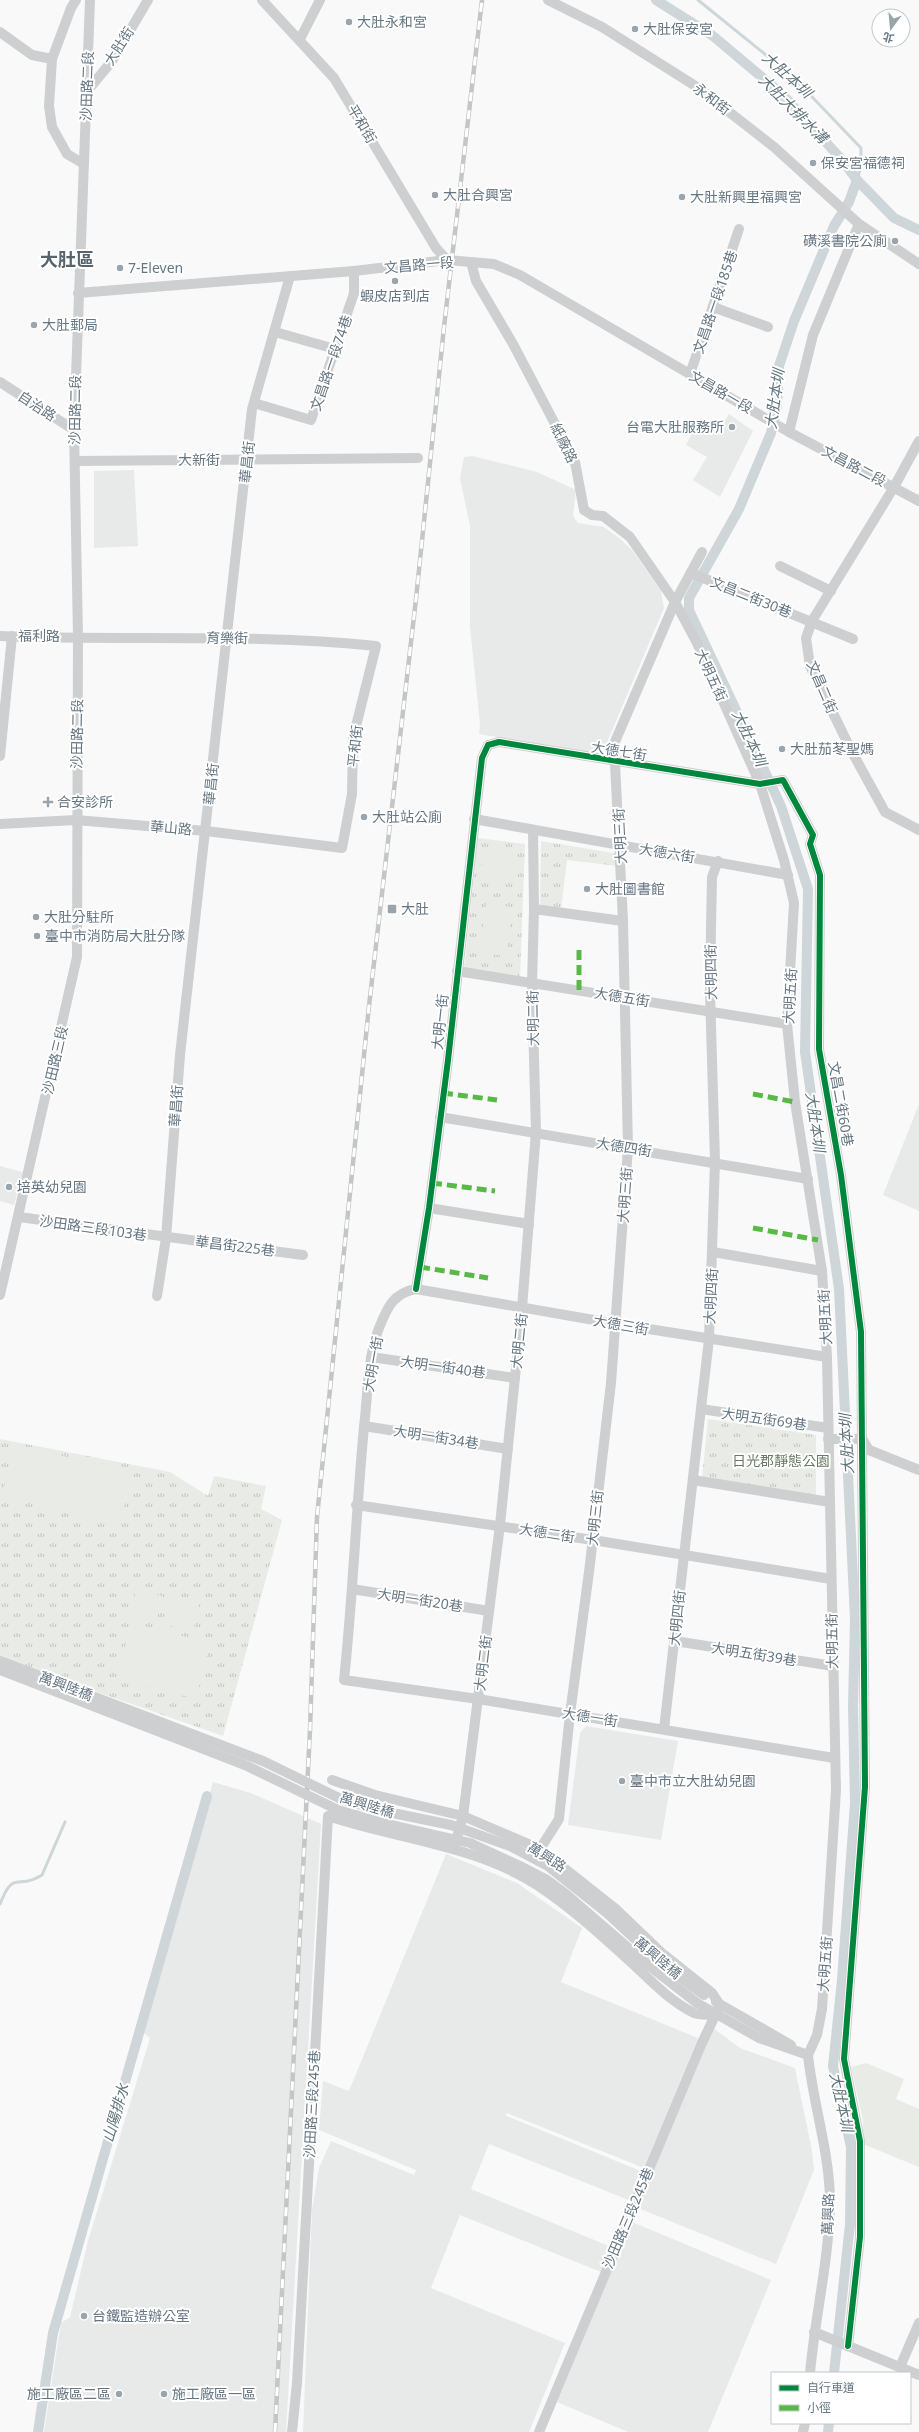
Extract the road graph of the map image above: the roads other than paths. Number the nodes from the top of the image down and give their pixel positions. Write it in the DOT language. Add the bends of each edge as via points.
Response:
graph roads {
  1 [pos="76,0"];
  2 [pos="90,0"];
  3 [pos="148,0"];
  4 [pos="262,0"];
  5 [pos="320,0"];
  6 [pos="548,0"];
  7 [pos="0,32"];
  8 [pos="300,39"];
  9 [pos="52,59"];
  10 [pos="88,90"];
  11 [pos="84,164"];
  12 [pos="859,224"];
  13 [pos="739,229"];
  14 [pos="447,260"];
  15 [pos="471,262"];
  16 [pos="919,264"];
  17 [pos="354,271"];
  18 [pos="290,276"];
  19 [pos="78,293"];
  20 [pos="713,307"];
  21 [pos="768,327"];
  22 [pos="275,332"];
  23 [pos="335,349"];
  24 [pos="690,374"];
  25 [pos="0,382"];
  26 [pos="254,403"];
  27 [pos="74,430"];
  28 [pos="789,432"];
  29 [pos="919,441"];
  30 [pos="418,458"];
  31 [pos="248,460"];
  32 [pos="75,461"];
  33 [pos="894,487"];
  34 [pos="919,501"];
  35 [pos="702,552"];
  36 [pos="780,566"];
  37 [pos="691,573"];
  38 [pos="831,591"];
  39 [pos="675,602"];
  40 [pos="812,621"];
  41 [pos="0,636"];
  42 [pos="12,636"];
  43 [pos="78,636"];
  44 [pos="227,638"];
  45 [pos="853,639"];
  46 [pos="376,646"];
  47 [pos="0,756"];
  48 [pos="482,758"];
  49 [pos="615,763"];
  50 [pos="783,780"];
  51 [pos="760,784"];
  52 [pos="474,819"];
  53 [pos="76,820"];
  54 [pos="0,824"];
  55 [pos="533,830"];
  56 [pos="919,830"];
  57 [pos="206,831"];
  58 [pos="621,846"];
  59 [pos="342,848"];
  60 [pos="718,861"];
  61 [pos="788,875"];
  62 [pos="534,909"];
  63 [pos="624,921"];
  64 [pos="457,971"];
  65 [pos="532,984"];
  66 [pos="626,996"];
  67 [pos="712,1012"];
  68 [pos="787,1024"];
  69 [pos="440,1117"];
  70 [pos="536,1132"];
  71 [pos="628,1148"];
  72 [pos="715,1161"];
  73 [pos="808,1178"];
  74 [pos="429,1208"];
  75 [pos="19,1217"];
  76 [pos="529,1224"];
  77 [pos="166,1238"];
  78 [pos="712,1252"];
  79 [pos="303,1255"];
  80 [pos="822,1271"];
  81 [pos="416,1289"];
  82 [pos="0,1295"];
  83 [pos="158,1296"];
  84 [pos="522,1308"];
  85 [pos="617,1324"];
  86 [pos="709,1339"];
  87 [pos="371,1357"];
  88 [pos="827,1357"];
  89 [pos="515,1378"];
  90 [pos="701,1409"];
  91 [pos="364,1426"];
  92 [pos="828,1428"];
  93 [pos="828,1439"];
  94 [pos="862,1439"];
  95 [pos="508,1449"];
  96 [pos="919,1470"];
  97 [pos="693,1480"];
  98 [pos="830,1502"];
  99 [pos="356,1505"];
  100 [pos="500,1525"];
  101 [pos="593,1540"];
  102 [pos="683,1554"];
  103 [pos="832,1579"];
  104 [pos="352,1589"];
  105 [pos="489,1611"];
  106 [pos="675,1641"];
  107 [pos="0,1661"];
  108 [pos="833,1666"];
  109 [pos="0,1670"];
  110 [pos="344,1680"];
  111 [pos="478,1699"];
  112 [pos="570,1714"];
  113 [pos="664,1729"];
  114 [pos="834,1758"];
  115 [pos="332,1780"];
  116 [pos="375,1795"];
  117 [pos="463,1816"];
  118 [pos="366,1828"];
  119 [pos="454,1849"];
  120 [pos="540,1849"];
  121 [pos="704,1994"];
  122 [pos="697,2004"];
  123 [pos="720,2005"];
  124 [pos="715,2015"];
  125 [pos="808,2055"];
  126 [pos="919,2323"];
  127 [pos="814,2332"];
  128 [pos="848,2346"];
  129 [pos="900,2368"];
  130 [pos="810,2372"];
  131 [pos="911,2372"];
  132 [pos="292,2432"];
  133 [pos="540,2432"];
  1 -- 9 [label="street"];
  2 -- 10 [label="street, 沙田路二段"];
  3 -- 10 [label="street, 大肚街" via="112,61"];
  4 -- 8 [label="street, 平和街"];
  5 -- 8 [label="street"];
  6 -- 12 [label="street, 永和街" via="602,27 697,87 774,147"];
  7 -- 9 [label="street" via="32,54"];
  8 -- 14 [label="street, 平和街" via="334,78 436,248"];
  9 -- 11 [label="street" via="48,106 52,127 67,154"];
  10 -- 11 [label="street, 沙田路二段"];
  11 -- 19 [label="street, 沙田路二段"];
  12 -- 16 [label="street, 永和街"];
  12 -- 28 [label="street" via="813,335"];
  13 -- 20 [label="street, 文昌路一段185巷"];
  14 -- 15 [label="street, 文昌路一段"];
  14 -- 17 [label="street, 文昌路一段"];
  15 -- 24 [label="street, 文昌路一段" via="494,264 520,275"];
  15 -- 39 [label="street, 紙廠路" via="476,281 513,344 575,462 584,510 603,516 630,537"];
  17 -- 18 [label="street, 文昌路一段"];
  17 -- 23 [label="street, 文昌路一段74巷" via="354,293"];
  18 -- 19 [label="street, 文昌路一段"];
  18 -- 22 [label="street, 華昌街"];
  19 -- 27 [label="street, 沙田路二段"];
  20 -- 21 [label="street"];
  20 -- 24 [label="street, 文昌路一段185巷"];
  22 -- 23 [label="street"];
  22 -- 26 [label="street, 華昌街"];
  23 -- 26 [label="street, 文昌路一段74巷" via="311,420"];
  24 -- 28 [label="street, 文昌路一段"];
  25 -- 27 [label="street, 自治路"];
  26 -- 31 [label="street, 華昌街"];
  27 -- 32 [label="street, 沙田路二段"];
  28 -- 33 [label="street, 文昌路二段"];
  29 -- 33 [label="street, 文昌二街"];
  30 -- 31 [label="street, 大新街"];
  31 -- 32 [label="street, 大新街"];
  31 -- 44 [label="street, 華昌街"];
  32 -- 43 [label="street, 沙田路二段"];
  33 -- 34 [label="street, 文昌路二段"];
  33 -- 38 [label="street, 文昌二街"];
  35 -- 37 [label="street, 大明三街"];
  36 -- 38 [label="street"];
  37 -- 39 [label="street, 大明三街"];
  37 -- 40 [label="street, 文昌二街30巷"];
  38 -- 40 [label="street, 文昌二街"];
  39 -- 49 [label="street, 大明三街" via="614,744"];
  39 -- 51 [label="street, 大明五街" via="697,643"];
  40 -- 45 [label="street, 文昌二街30巷"];
  40 -- 56 [label="street, 文昌二街" via="806,638 810,666 852,752 884,812"];
  41 -- 42 [label="street, 福利路"];
  42 -- 43 [label="street, 福利路"];
  42 -- 47 [label="street"];
  43 -- 44 [label="street, 育樂街"];
  43 -- 53 [label="street, 沙田路二段"];
  44 -- 46 [label="street, 育樂街" via="330,641"];
  44 -- 57 [label="street, 華昌街"];
  46 -- 59 [label="street, 平和街" via="353,738 352,794"];
  48 -- 49 [label="street, 大德七街" via="488,744 499,742"];
  48 -- 52 [label="street, 大明一街"];
  49 -- 51 [label="street, 大德七街"];
  49 -- 58 [label="street, 大明三街"];
  50 -- 51 [label="street, 大德七街"];
  50 -- 94 [label="street, 文昌二街60巷" via="813,835 810,844 820,875 819,1049 841,1175 861,1332"];
  51 -- 61 [label="street, 大明五街"];
  52 -- 55 [label="street, 大德六街"];
  52 -- 64 [label="street, 大明一街"];
  53 -- 54 [label="street, 華山路"];
  53 -- 57 [label="street, 華山路"];
  53 -- 75 [label="street, 沙田路三段" via="77,957"];
  55 -- 58 [label="street, 大德六街"];
  55 -- 62 [label="street, 大明二街"];
  57 -- 59 [label="street, 華山路"];
  57 -- 77 [label="street, 華昌街" via="180,1055"];
  58 -- 60 [label="street, 大德六街"];
  58 -- 63 [label="street, 大明三街"];
  60 -- 61 [label="street, 大德六街"];
  60 -- 67 [label="street, 大明四街" via="712,877"];
  61 -- 68 [label="street, 大明五街" via="794,903"];
  62 -- 63 [label="street"];
  62 -- 65 [label="street, 大明二街"];
  63 -- 66 [label="street, 大明三街"];
  64 -- 65 [label="street, 大德五街"];
  64 -- 69 [label="street, 大明一街"];
  65 -- 66 [label="street, 大德五街"];
  65 -- 70 [label="street, 大明二街"];
  66 -- 67 [label="street, 大德五街"];
  66 -- 71 [label="street, 大明三街"];
  67 -- 68 [label="street, 大德五街"];
  67 -- 72 [label="street, 大明四街"];
  68 -- 73 [label="street, 大明五街" via="795,1102"];
  69 -- 70 [label="street, 大德四街"];
  69 -- 74 [label="street, 大明一街"];
  70 -- 71 [label="street, 大德四街"];
  70 -- 76 [label="street, 大明二街"];
  71 -- 72 [label="street, 大德四街"];
  71 -- 85 [label="street, 大明三街"];
  72 -- 73 [label="street, 大德四街"];
  72 -- 78 [label="street, 大明四街"];
  73 -- 80 [label="street, 大明五街"];
  74 -- 76 [label="street"];
  74 -- 81 [label="street, 大明一街"];
  75 -- 77 [label="street, 沙田路三段103巷"];
  75 -- 82 [label="street, 沙田路三段"];
  76 -- 84 [label="street, 大明二街"];
  77 -- 79 [label="street, 華昌街225巷"];
  77 -- 83 [label="street, 華昌街"];
  78 -- 80 [label="street"];
  78 -- 86 [label="street, 大明四街"];
  80 -- 88 [label="street, 大明五街"];
  81 -- 84 [label="street, 大德三街"];
  81 -- 87 [label="street, 大明一街" via="402,1292 396,1297 379,1328"];
  84 -- 85 [label="street, 大德三街"];
  84 -- 89 [label="street, 大明二街"];
  85 -- 86 [label="street, 大德三街"];
  85 -- 101 [label="street, 大明三街"];
  86 -- 88 [label="street, 大德三街"];
  86 -- 90 [label="street, 大明四街"];
  87 -- 89 [label="street, 大明一街40巷"];
  87 -- 91 [label="street, 大明一街"];
  88 -- 92 [label="street, 大明五街"];
  89 -- 95 [label="street, 大明二街"];
  90 -- 92 [label="street, 大明五街69巷"];
  90 -- 97 [label="street, 大明四街"];
  91 -- 95 [label="street, 大明一街34巷"];
  91 -- 99 [label="street, 大明一街"];
  92 -- 93 [label="street, 大明五街"];
  93 -- 94 [label="street"];
  93 -- 98 [label="street, 大明五街"];
  94 -- 96 [label="street" via="869,1450"];
  94 -- 128 [label="street, 文昌二街60巷" via="865,1787 844,2058 860,2141 860,2237"];
  95 -- 100 [label="street, 大明二街"];
  97 -- 98 [label="street"];
  97 -- 102 [label="street, 大明四街"];
  98 -- 103 [label="street, 大明五街"];
  99 -- 100 [label="street, 大德二街"];
  99 -- 104 [label="street, 大明一街"];
  100 -- 101 [label="street, 大德二街"];
  100 -- 105 [label="street, 大明二街"];
  101 -- 102 [label="street, 大德二街"];
  101 -- 112 [label="street, 大明三街"];
  102 -- 103 [label="street, 大德二街"];
  102 -- 106 [label="street, 大明四街"];
  103 -- 108 [label="street, 大明五街"];
  104 -- 105 [label="street, 大明一街20巷"];
  104 -- 110 [label="street, 大明一街"];
  105 -- 111 [label="street, 大明二街"];
  106 -- 108 [label="street, 大明五街39巷"];
  106 -- 113 [label="street, 大明四街"];
  107 -- 121 [label="street, 萬興陸橋, bridge" via="263,1762 341,1799 451,1826 510,1846 548,1866 607,1913 662,1964"];
  108 -- 114 [label="street, 大明五街"];
  109 -- 122 [label="street, 萬興陸橋, bridge" via="245,1766 338,1810 470,1843 520,1866 547,1880 566,1894"];
  110 -- 111 [label="street, 大德一街"];
  111 -- 112 [label="street, 大德一街"];
  111 -- 117 [label="street, 大明二街"];
  112 -- 113 [label="street, 大德一街"];
  112 -- 120 [label="street, 大明三街" via="559,1819"];
  113 -- 114 [label="street, 大德一街"];
  114 -- 125 [label="street, 大明五街" via="836,1790 822,2009 817,2035"];
  115 -- 116 [label="street, 萬興路"];
  116 -- 117 [label="street, 萬興路"];
  116 -- 118 [label="street"];
  117 -- 119 [label="street, 大明二街"];
  117 -- 120 [label="street, 萬興路"];
  118 -- 119 [label="street, 萬興路"];
  118 -- 132 [label="street, 沙田路三段245巷" via="328,1816 297,2383"];
  119 -- 124 [label="street, 萬興路" via="507,1868 536,1884 573,1909 666,1995 696,2013"];
  120 -- 123 [label="street, 萬興路" via="611,1905 663,1954 712,1993"];
  121 -- 123 [label="street, 萬興路"];
  122 -- 124 [label="street, 萬興路"];
  123 -- 124 [label="street, 沙田路三段245巷"];
  123 -- 125 [label="street, 萬興路"];
  124 -- 125 [label="street, 萬興路" via="759,2038"];
  124 -- 133 [label="street, 沙田路三段245巷" via="700,2044"];
  125 -- 127 [label="street, 萬興路" via="828,2170 830,2202"];
  126 -- 129 [label="street"];
  127 -- 128 [label="street"];
  127 -- 130 [label="street, 萬興路"];
  128 -- 129 [label="street"];
  129 -- 131 [label="street"];
}
